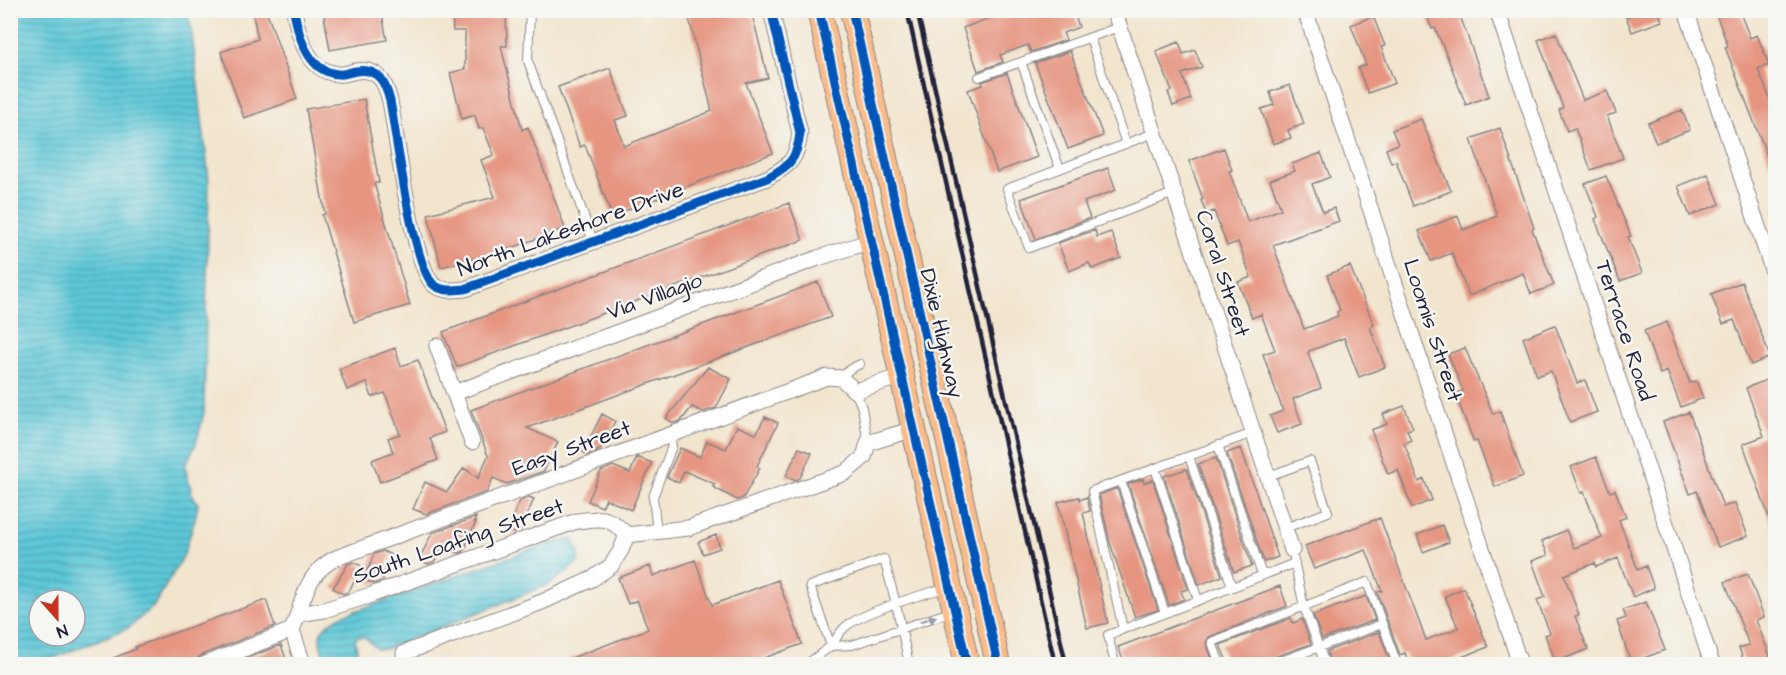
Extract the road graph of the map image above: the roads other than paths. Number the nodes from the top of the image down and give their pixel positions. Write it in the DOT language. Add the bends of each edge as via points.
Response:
graph roads {
  1 [pos="294,10"];
  2 [pos="530,10"];
  3 [pos="771,10"];
  4 [pos="819,10"];
  5 [pos="852,10"];
  6 [pos="973,10"];
  7 [pos="1114,10"];
  8 [pos="1305,10"];
  9 [pos="1497,10"];
  10 [pos="1686,10"];
  11 [pos="964,14"];
  12 [pos="1119,27"];
  13 [pos="1090,38"];
  14 [pos="1021,62"];
  15 [pos="979,77"];
  16 [pos="1154,133"];
  17 [pos="1126,144"];
  18 [pos="1060,169"];
  19 [pos="1174,193"];
  20 [pos="593,241"];
  21 [pos="871,241"];
  22 [pos="1776,281"];
  23 [pos="437,346"];
  24 [pos="860,364"];
  25 [pos="902,376"];
  26 [pos="841,378"];
  27 [pos="855,391"];
  28 [pos="454,393"];
  29 [pos="914,429"];
  30 [pos="1253,433"];
  31 [pos="670,435"];
  32 [pos="472,442"];
  33 [pos="868,443"];
  34 [pos="1218,445"];
  35 [pos="1189,456"];
  36 [pos="1155,468"];
  37 [pos="1266,477"];
  38 [pos="1121,480"];
  39 [pos="1284,528"];
  40 [pos="657,532"];
  41 [pos="627,535"];
  42 [pos="1293,556"];
  43 [pos="1263,575"];
  44 [pos="950,587"];
  45 [pos="1232,587"];
  46 [pos="1198,600"];
  47 [pos="896,604"];
  48 [pos="1304,607"];
  49 [pos="955,611"];
  50 [pos="1165,613"];
  51 [pos="299,614"];
  52 [pos="989,624"];
  53 [pos="1382,624"];
  54 [pos="901,627"];
  55 [pos="1123,629"];
  56 [pos="292,630"];
  57 [pos="831,646"];
  58 [pos="1319,648"];
  59 [pos="404,653"];
  60 [pos="206,664"];
  61 [pos="303,664"];
  62 [pos="807,664"];
  63 [pos="909,664"];
  64 [pos="967,664"];
  65 [pos="998,664"];
  66 [pos="1115,664"];
  67 [pos="1220,664"];
  68 [pos="1273,664"];
  69 [pos="1325,664"];
  70 [pos="1395,664"];
  71 [pos="1520,664"];
  72 [pos="1712,664"];
  1 -- 20 [label="street, North Lakeshore Drive" via="297,27 313,62 341,75 368,71 385,83 415,243 423,270 434,285 448,291 465,289"];
  2 -- 20 [label="lane" via="528,62"];
  3 -- 20 [label="street, North Lakeshore Drive" via="800,134 798,151 786,167 767,178"];
  4 -- 21 [label="main road"];
  5 -- 52 [label="main road, Dixie Highway"];
  6 -- 11 [label="lane"];
  7 -- 12 [label="street, Coral Street"];
  8 -- 71 [label="street, Loomis Street"];
  9 -- 72 [label="street, Terrace Road"];
  10 -- 22 [label="street"];
  12 -- 13 [label="lane"];
  12 -- 16 [label="street, Coral Street"];
  13 -- 14 [label="lane"];
  13 -- 17 [label="lane"];
  14 -- 15 [label="lane"];
  14 -- 18 [label="lane"];
  16 -- 17 [label="lane"];
  16 -- 19 [label="street, Coral Street"];
  17 -- 18 [label="lane"];
  18 -- 19 [label="lane" via="1007,189 1029,248"];
  19 -- 30 [label="street, Coral Street"];
  21 -- 25 [label="main road"];
  21 -- 28 [label="street, Via Villagio"];
  23 -- 28 [label="street"];
  24 -- 26 [label="lane"];
  25 -- 27 [label="street"];
  25 -- 29 [label="main road"];
  26 -- 27 [label="street"];
  26 -- 31 [label="street, Easy Street" via="828,377"];
  27 -- 33 [label="lane"];
  28 -- 32 [label="street"];
  29 -- 33 [label="street"];
  29 -- 44 [label="main road"];
  30 -- 34 [label="lane"];
  30 -- 37 [label="street, Coral Street"];
  31 -- 40 [label="lane" via="672,446 653,497"];
  31 -- 51 [label="street, Easy Street" via="336,558 310,580"];
  33 -- 40 [label="street" via="864,457 845,473 688,528"];
  34 -- 35 [label="lane"];
  34 -- 43 [label="lane"];
  35 -- 36 [label="lane"];
  35 -- 45 [label="lane"];
  36 -- 38 [label="lane"];
  36 -- 46 [label="lane"];
  37 -- 39 [label="street, Coral Street"];
  37 -- 39 [label="lane" via="1310,461 1328,512"];
  38 -- 50 [label="lane"];
  38 -- 55 [label="lane" via="1092,491"];
  39 -- 42 [label="street, Coral Street"];
  40 -- 41 [label="street"];
  41 -- 51 [label="street, South Loafing Street" via="603,518 577,521 371,595"];
  41 -- 59 [label="street" via="611,566 592,579 522,610"];
  42 -- 43 [label="lane"];
  42 -- 48 [label="lane"];
  43 -- 45 [label="lane"];
  44 -- 47 [label="lane"];
  44 -- 49 [label="main road"];
  44 -- 52 [label="main road"];
  45 -- 46 [label="lane"];
  46 -- 50 [label="lane"];
  47 -- 54 [label="lane"];
  47 -- 57 [label="lane" via="845,627"];
  47 -- 57 [label="lane" via="884,559 810,586"];
  48 -- 53 [label="lane" via="1367,582"];
  48 -- 58 [label="lane"];
  48 -- 67 [label="lane" via="1212,642"];
  54 -- 49 [label="lane, one-way"];
  49 -- 64 [label="main road"];
  50 -- 55 [label="lane"];
  51 -- 56 [label="street, Easy Street"];
  52 -- 65 [label="main road, Dixie Highway"];
  53 -- 58 [label="lane"];
  53 -- 70 [label="lane"];
  54 -- 57 [label="lane" via="852,645"];
  54 -- 63 [label="lane"];
  55 -- 66 [label="lane" via="1108,635"];
  56 -- 60 [label="street"];
  56 -- 61 [label="street"];
  57 -- 62 [label="lane"];
  58 -- 68 [label="lane"];
  58 -- 69 [label="lane"];
}
